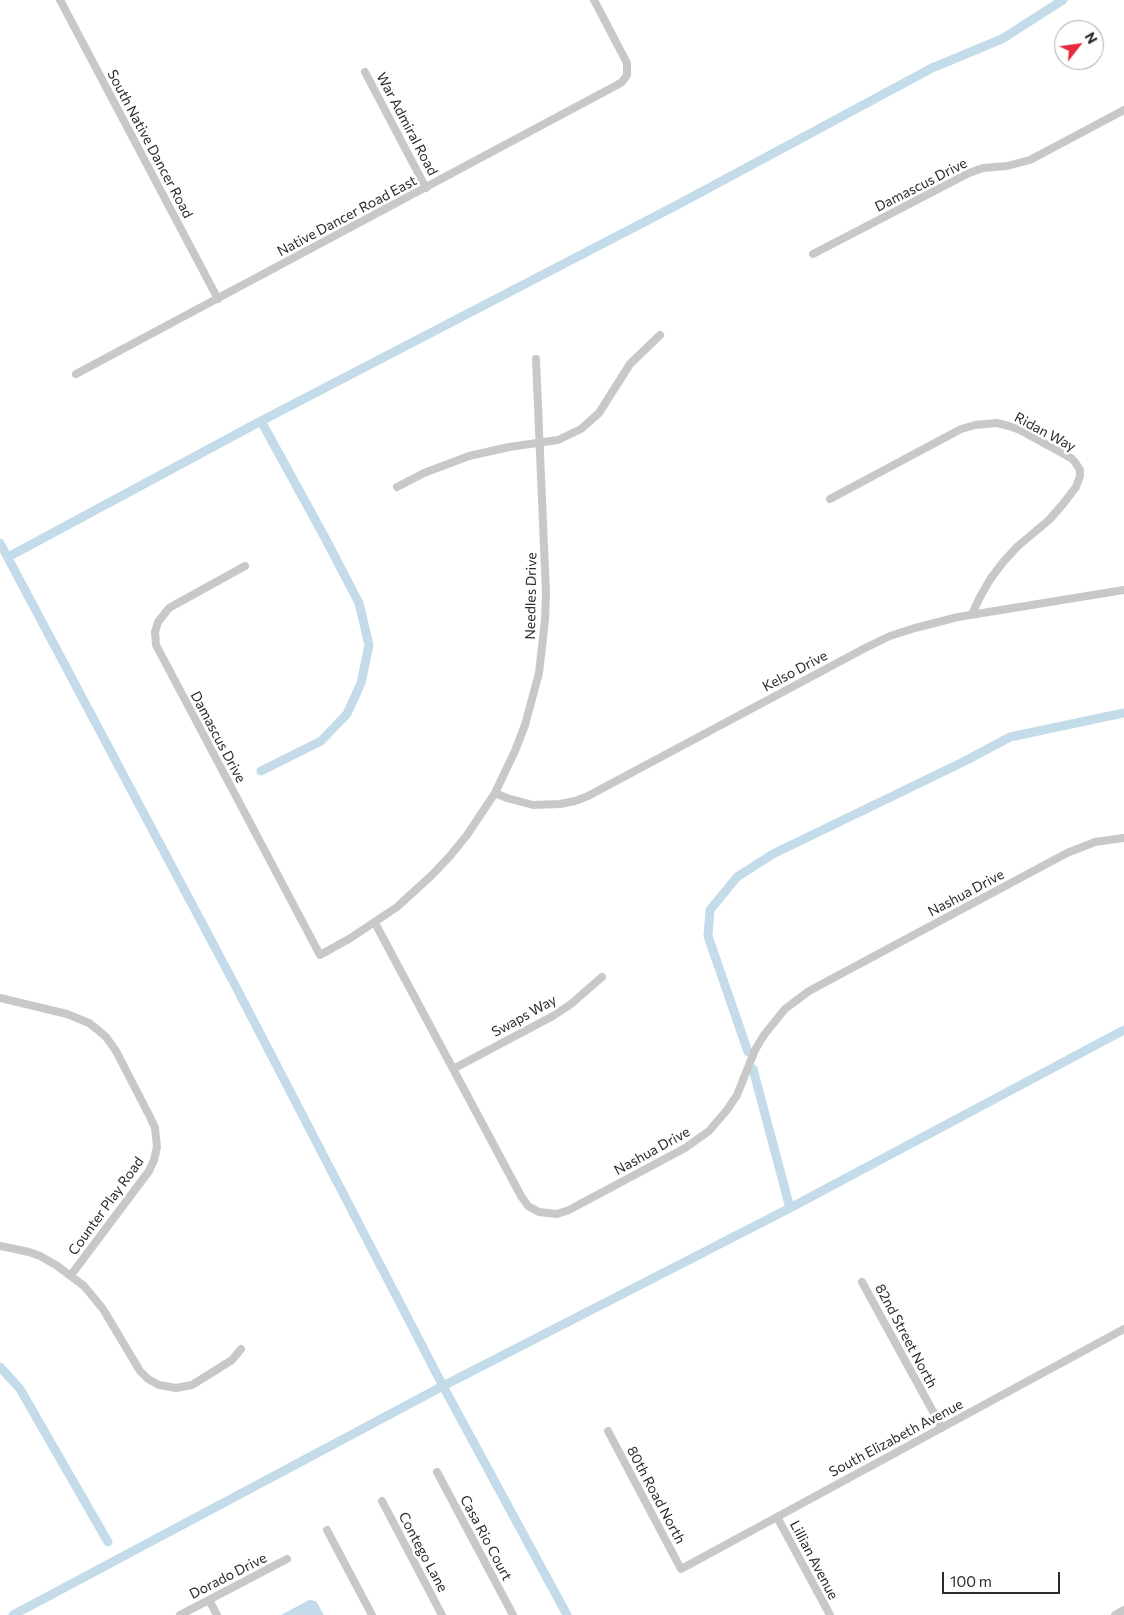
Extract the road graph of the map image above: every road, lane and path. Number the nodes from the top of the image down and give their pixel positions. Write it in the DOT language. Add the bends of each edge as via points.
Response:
graph roads {
  1 [pos="60,0"];
  2 [pos="594,0"];
  3 [pos="366,72"];
  4 [pos="1124,110"];
  5 [pos="426,188"];
  6 [pos="813,254"];
  7 [pos="218,299"];
  8 [pos="660,335"];
  9 [pos="536,359"];
  10 [pos="76,374"];
  11 [pos="540,443"];
  12 [pos="397,487"];
  13 [pos="830,499"];
  14 [pos="246,566"];
  15 [pos="1124,590"];
  16 [pos="972,614"];
  17 [pos="495,792"];
  18 [pos="1124,838"];
  19 [pos="375,923"];
  20 [pos="320,955"];
  21 [pos="602,977"];
  22 [pos="0,998"];
  23 [pos="453,1069"];
  24 [pos="0,1246"];
  25 [pos="71,1275"];
  26 [pos="862,1282"];
  27 [pos="1124,1329"];
  28 [pos="241,1349"];
  29 [pos="942,1428"];
  30 [pos="608,1431"];
  31 [pos="437,1472"];
  32 [pos="382,1501"];
  33 [pos="777,1517"];
  34 [pos="327,1530"];
  35 [pos="287,1559"];
  36 [pos="681,1569"];
  37 [pos="209,1600"];
  38 [pos="1124,1610"];
  39 [pos="180,1615"];
  40 [pos="217,1615"];
  41 [pos="372,1615"];
  42 [pos="442,1615"];
  43 [pos="513,1615"];
  44 [pos="830,1615"];
  45 [pos="1116,1615"];
  1 -- 7 [label="street, South Native Dancer Road"];
  2 -- 5 [label="street, Native Dancer Road East" via="627,63 627,75 622,82"];
  3 -- 5 [label="street, War Admiral Road"];
  4 -- 6 [label="street, Damascus Drive" via="1030,160 969,173"];
  5 -- 7 [label="street, Native Dancer Road East"];
  7 -- 10 [label="street, Native Dancer Road East"];
  8 -- 11 [label="street" via="630,364 607,403 590,422 570,435"];
  9 -- 11 [label="street, Needles Drive"];
  11 -- 12 [label="street" via="468,456"];
  11 -- 17 [label="street, Needles Drive" via="546,593 543,647 525,726"];
  13 -- 16 [label="street, Ridan Way" via="961,429 975,425 1009,426 1071,458 1080,470 1076,487 1049,520 1004,561"];
  14 -- 20 [label="street, Damascus Drive" via="174,604 158,622 156,645"];
  15 -- 16 [label="street, Kelso Drive"];
  16 -- 17 [label="street, Kelso Drive" via="914,628 867,647 575,801 533,805"];
  17 -- 19 [label="street, Needles Drive" via="450,856 417,890"];
  18 -- 23 [label="street, Nashua Drive" via="1094,842 1067,853 809,991 785,1009 764,1034 737,1095 709,1131 685,1148 563,1213 551,1215 540,1212 524,1201"];
  19 -- 20 [label="street, Needles Drive"];
  19 -- 23 [label="street, Nashua Drive"];
  21 -- 23 [label="street, Swaps Way" via="553,1016"];
  22 -- 25 [label="street, Counter Play Road" via="79,1017 98,1030 116,1051 155,1128 157,1147 149,1171"];
  24 -- 25 [label="street" via="40,1256"];
  25 -- 28 [label="street" via="103,1309 140,1371 159,1385 176,1388 192,1385 232,1360"];
  26 -- 29 [label="street, 82nd Street North"];
  27 -- 29 [label="street, South Elizabeth Avenue"];
  29 -- 33 [label="street, South Elizabeth Avenue"];
  30 -- 36 [label="street, 80th Road North"];
  31 -- 43 [label="street, Casa Rio Court"];
  32 -- 42 [label="street, Contego Lane"];
  33 -- 36 [label="street, South Elizabeth Avenue"];
  33 -- 44 [label="street, Lillian Avenue"];
  34 -- 41 [label="street"];
  35 -- 37 [label="street, Dorado Drive"];
  37 -- 39 [label="street, Dorado Drive"];
  37 -- 40 [label="street"];
  38 -- 45 [label="street"];
}
